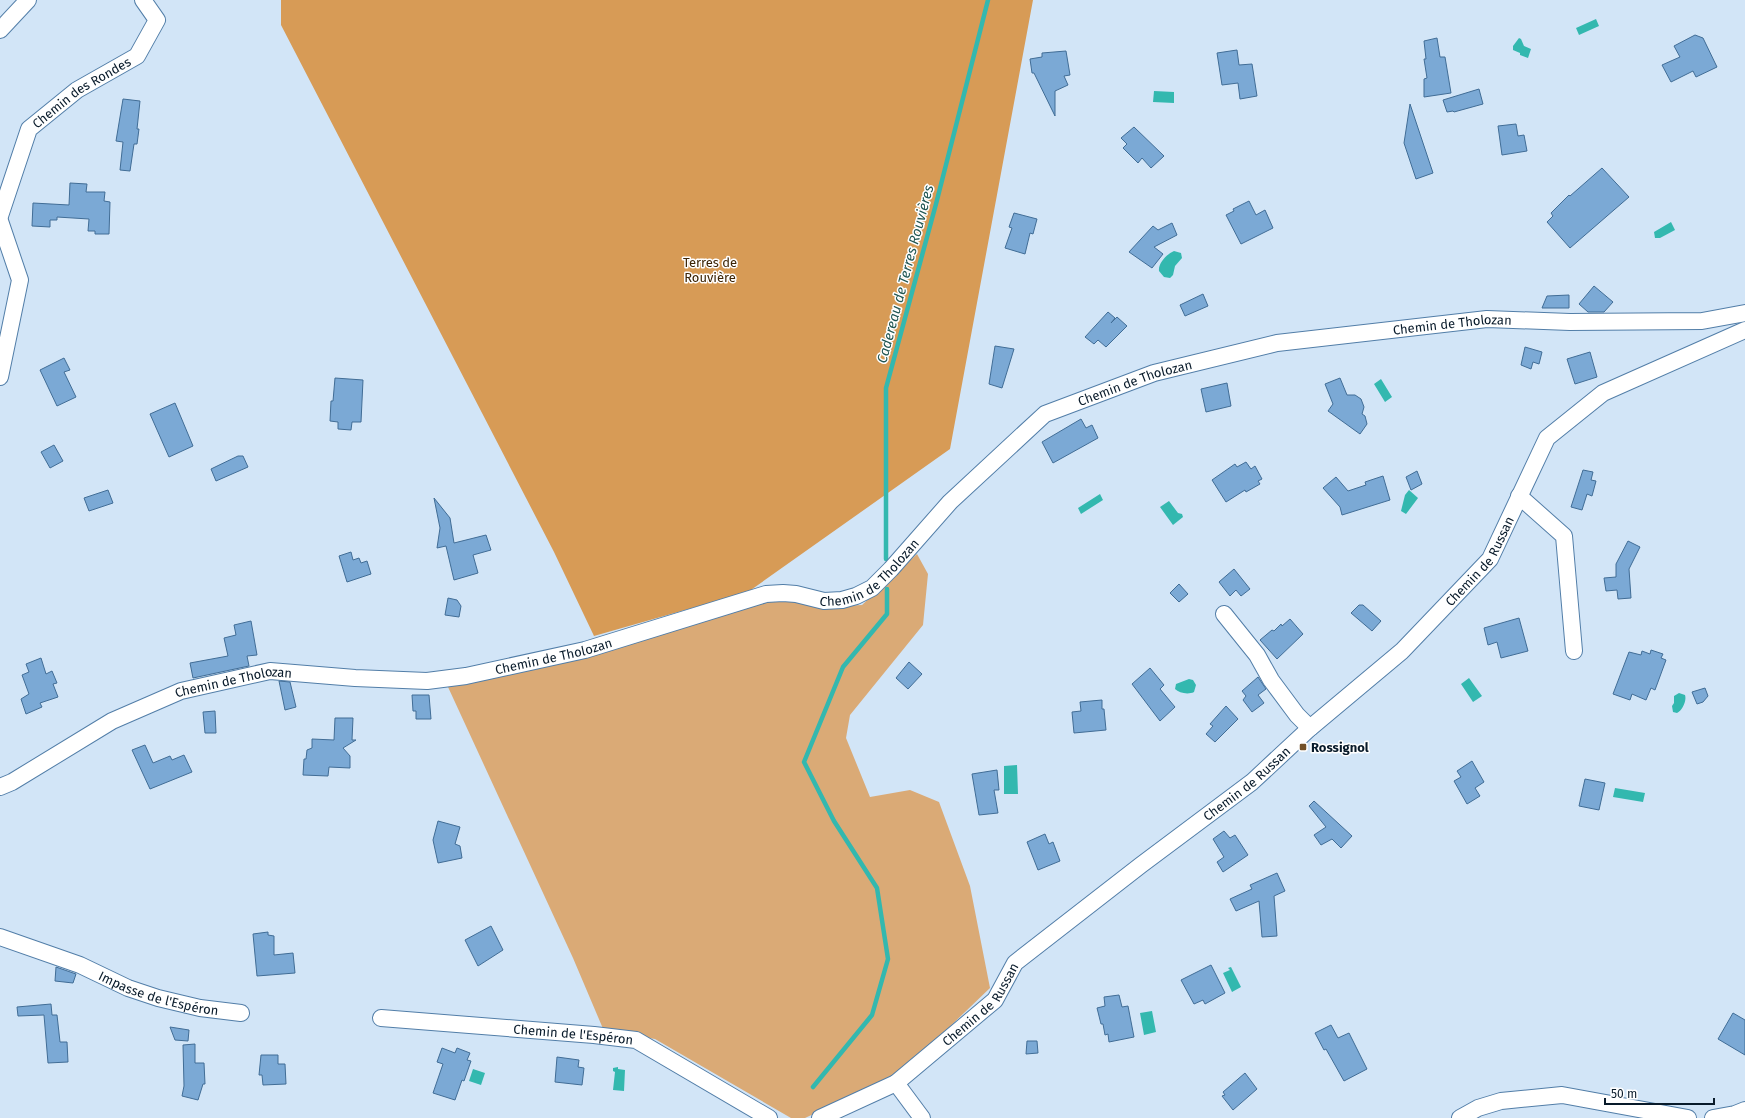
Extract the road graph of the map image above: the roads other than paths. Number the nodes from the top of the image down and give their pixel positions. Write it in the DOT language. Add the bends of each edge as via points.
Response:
graph roads {
  1 [pos="28,0"];
  2 [pos="143,0"];
  3 [pos="0,30"];
  4 [pos="0,216"];
  5 [pos="0,221"];
  6 [pos="1745,313"];
  7 [pos="1728,316"];
  8 [pos="1710,320"];
  9 [pos="1733,336"];
  10 [pos="0,376"];
  11 [pos="1519,496"];
  12 [pos="1224,614"];
  13 [pos="1574,652"];
  14 [pos="1310,728"];
  15 [pos="0,787"];
  16 [pos="0,937"];
  17 [pos="241,1013"];
  18 [pos="381,1018"];
  19 [pos="896,1083"];
  20 [pos="1745,1110"];
  21 [pos="769,1118"];
  22 [pos="820,1118"];
  23 [pos="922,1118"];
  24 [pos="1460,1118"];
  25 [pos="1688,1118"];
  26 [pos="1713,1118"];
  1 -- 3 [label="street"];
  2 -- 4 [label="street, Chemin des Rondes" via="157,20 137,56 77,90 29,129"];
  5 -- 10 [label="street" via="20,280"];
  6 -- 7 [label="street, Chemin de Tholozan"];
  7 -- 8 [label="street, Chemin de Tholozan"];
  7 -- 9 [label="street" via="1734,325"];
  8 -- 9 [label="street" via="1712,330"];
  8 -- 15 [label="street, Chemin de Tholozan" via="1570,322 1487,319 1277,343 1154,373 1045,414 950,502 872,588 856,596 824,601 796,594 766,594 585,650 466,676 427,681 270,672 180,691 112,721"];
  9 -- 11 [label="street, Chemin de Russan" via="1603,393 1547,438"];
  11 -- 13 [label="street" via="1564,536"];
  11 -- 14 [label="street, Chemin de Russan" via="1490,559 1402,650"];
  12 -- 14 [label="street" via="1257,655 1271,680 1297,715"];
  14 -- 19 [label="street, Chemin de Russan" via="1252,782 1015,963 995,1000"];
  16 -- 17 [label="street, Impasse de l'Espéron" via="80,965 128,988 158,998 200,1008"];
  18 -- 21 [label="street, Chemin de l'Espéron" via="636,1040"];
  19 -- 22 [label="street, Chemin de Russan"];
  19 -- 23 [label="street"];
  20 -- 26 [label="street"];
  24 -- 25 [label="street" via="1478,1108 1501,1101 1562,1095"];
}
